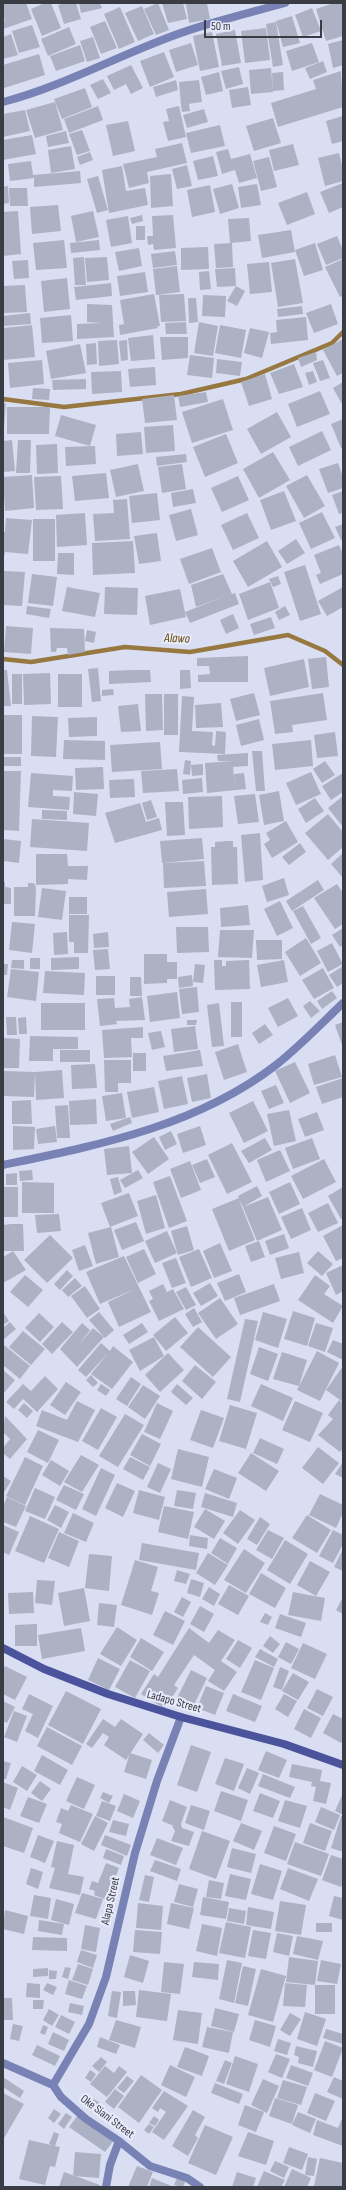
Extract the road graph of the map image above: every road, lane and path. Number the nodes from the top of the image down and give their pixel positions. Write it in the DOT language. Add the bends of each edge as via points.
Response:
graph roads {
  1 [pos="285,3"];
  2 [pos="3,102"];
  3 [pos="343,1003"];
  4 [pos="3,1165"];
  5 [pos="3,1648"];
  6 [pos="181,1717"];
  7 [pos="343,1765"];
  8 [pos="3,2062"];
  9 [pos="53,2085"];
  10 [pos="118,2141"];
  11 [pos="106,2187"];
  12 [pos="200,2187"];
  1 -- 2 [label="street" via="200,26 34,94"];
  3 -- 4 [label="street" via="276,1065 223,1099 178,1119 104,1144"];
  5 -- 6 [label="main road, Ladapo Street" via="65,1678"];
  6 -- 7 [label="main road, Ladapo Street" via="284,1744"];
  6 -- 9 [label="street, Alapa Street" via="135,1853 106,1977 90,2024"];
  8 -- 9 [label="street, Oke Siani Street"];
  9 -- 10 [label="street, Oke Siani Street" via="61,2097 86,2119"];
  10 -- 11 [label="street"];
  10 -- 12 [label="street, Oke Siani Street" via="150,2166 187,2178"];
}
